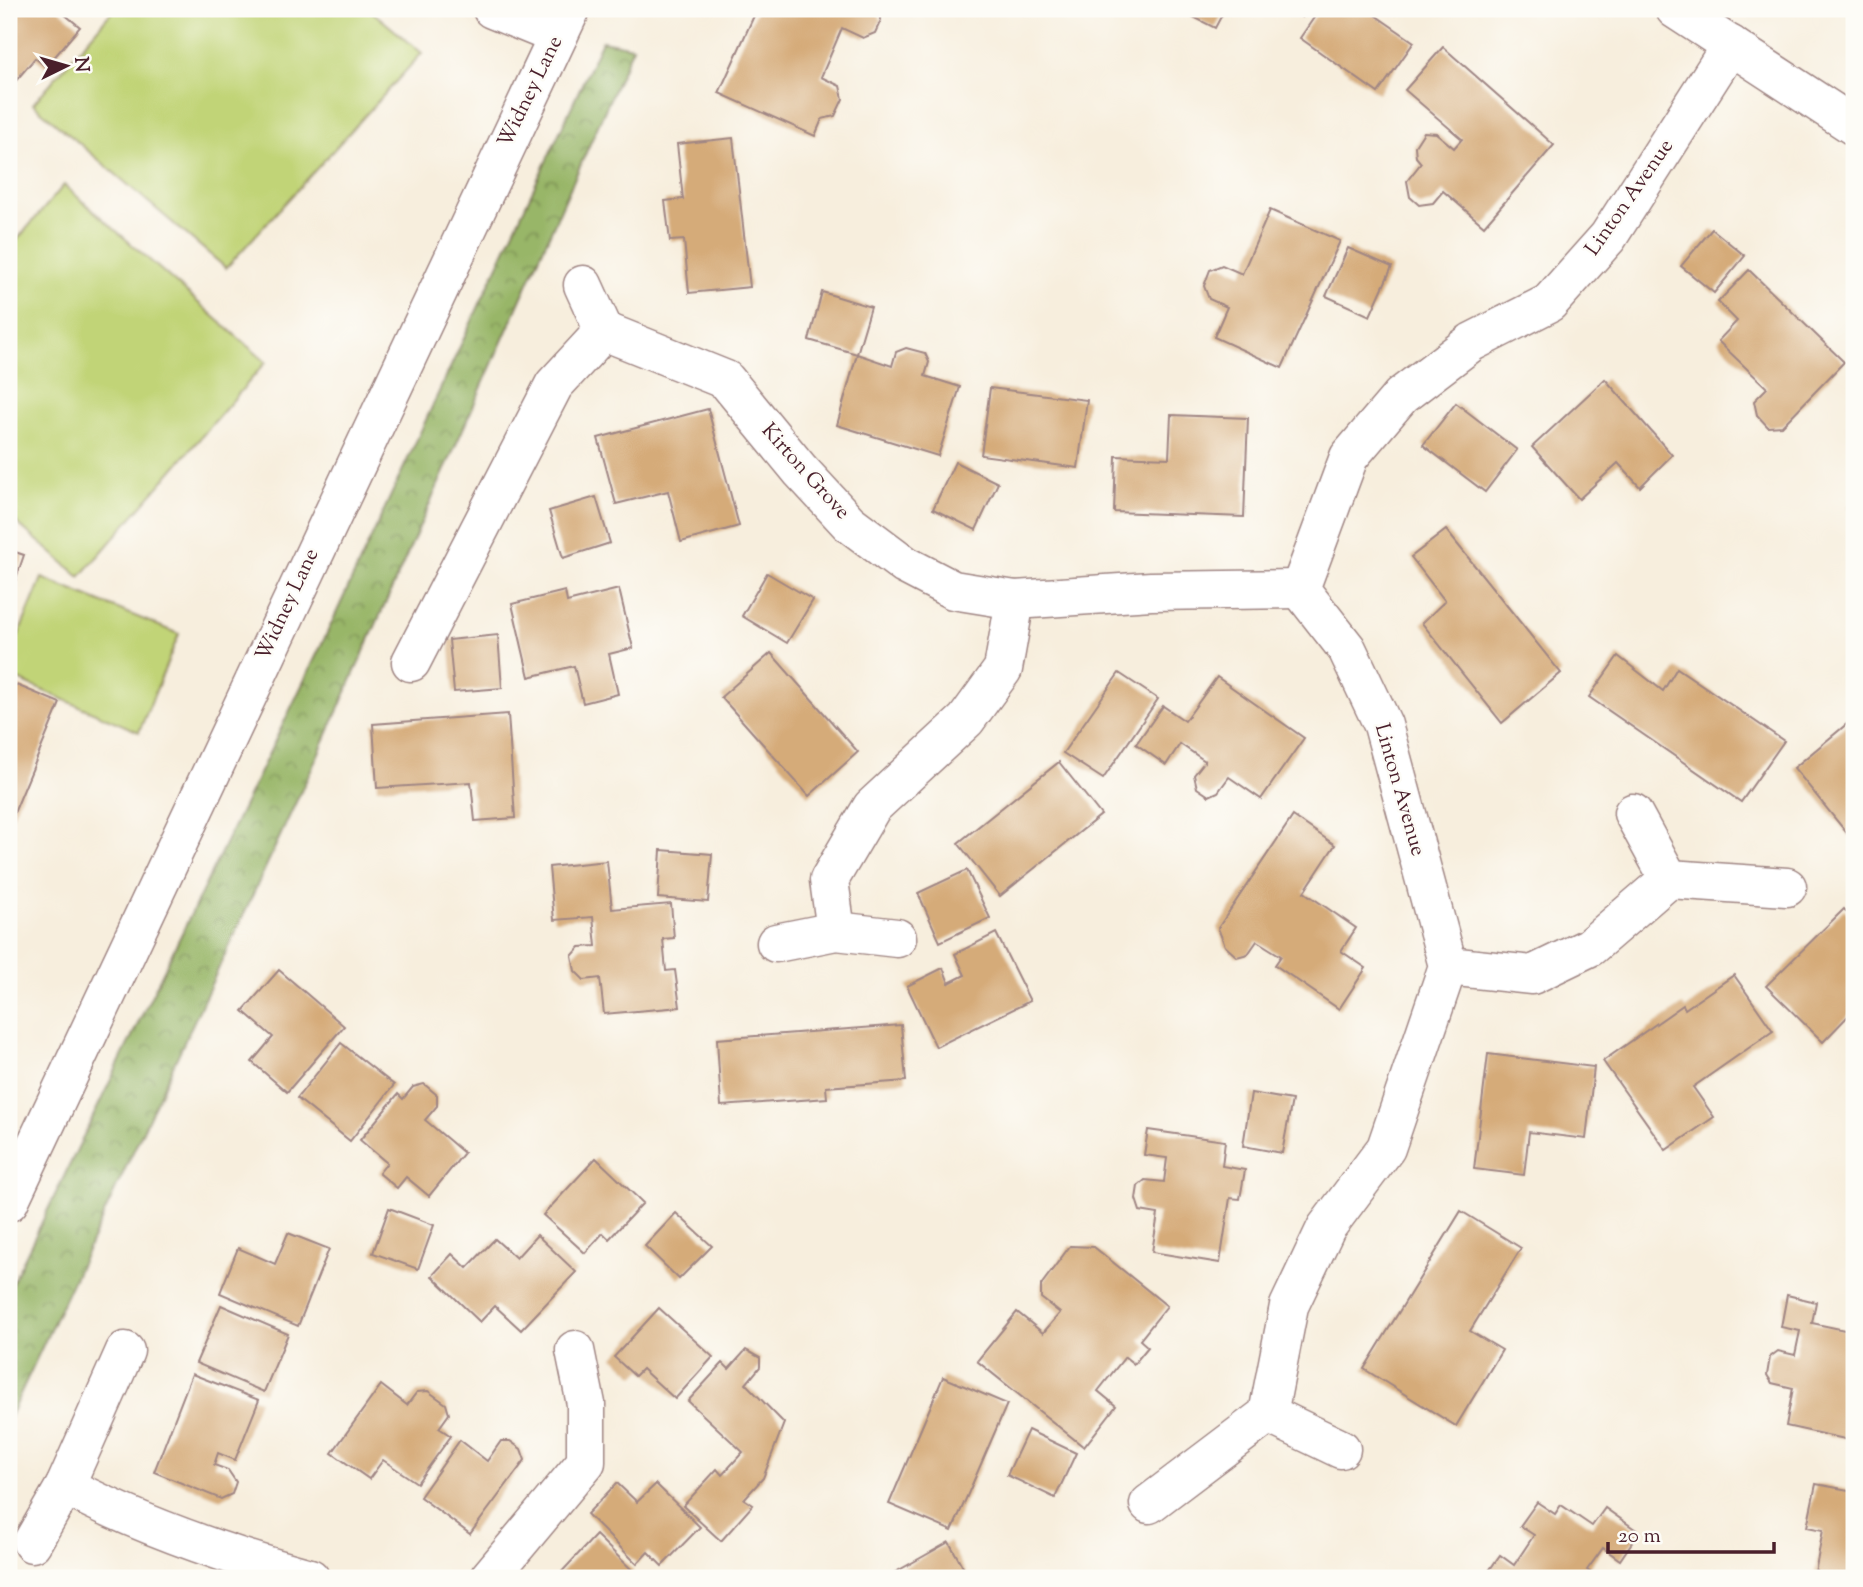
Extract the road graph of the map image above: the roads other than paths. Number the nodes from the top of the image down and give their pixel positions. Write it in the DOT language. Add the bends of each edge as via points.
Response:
graph roads {
  1 [pos="492,9"];
  2 [pos="1675,9"];
  3 [pos="564,22"];
  4 [pos="1731,45"];
  5 [pos="1854,126"];
  6 [pos="583,285"];
  7 [pos="604,331"];
  8 [pos="1300,589"];
  9 [pos="1015,600"];
  10 [pos="411,662"];
  11 [pos="1633,813"];
  12 [pos="1669,878"];
  13 [pos="1787,887"];
  14 [pos="836,930"];
  15 [pos="897,938"];
  16 [pos="776,943"];
  17 [pos="1448,966"];
  18 [pos="9,1202"];
  19 [pos="575,1350"];
  20 [pos="125,1351"];
  21 [pos="1268,1414"];
  22 [pos="1341,1449"];
  23 [pos="65,1486"];
  24 [pos="1149,1504"];
  25 [pos="32,1543"];
  26 [pos="310,1578"];
  27 [pos="489,1578"];
  1 -- 3 [label="street"];
  2 -- 4 [label="street"];
  3 -- 18 [label="street, Widney Lane"];
  4 -- 5 [label="street"];
  4 -- 8 [label="street, Linton Avenue" via="1608,237 1549,303 1472,342 1401,396 1349,457"];
  6 -- 7 [label="street"];
  7 -- 9 [label="street, Kirton Grove" via="726,380 849,523 905,565 953,590"];
  7 -- 10 [label="street" via="554,385"];
  8 -- 9 [label="street, Kirton Grove" via="1151,591"];
  8 -- 17 [label="street, Linton Avenue" via="1347,649 1383,725"];
  9 -- 14 [label="street" via="1003,669 966,720 872,807 829,880"];
  11 -- 12 [label="street"];
  12 -- 13 [label="street"];
  12 -- 17 [label="street" via="1590,947 1532,975"];
  14 -- 15 [label="street"];
  14 -- 16 [label="street"];
  17 -- 21 [label="street" via="1386,1148 1326,1228 1289,1306"];
  19 -- 27 [label="street" via="586,1404 586,1462"];
  20 -- 23 [label="street"];
  21 -- 22 [label="street"];
  21 -- 24 [label="street"];
  23 -- 25 [label="street"];
  23 -- 26 [label="street" via="125,1517"];
}
